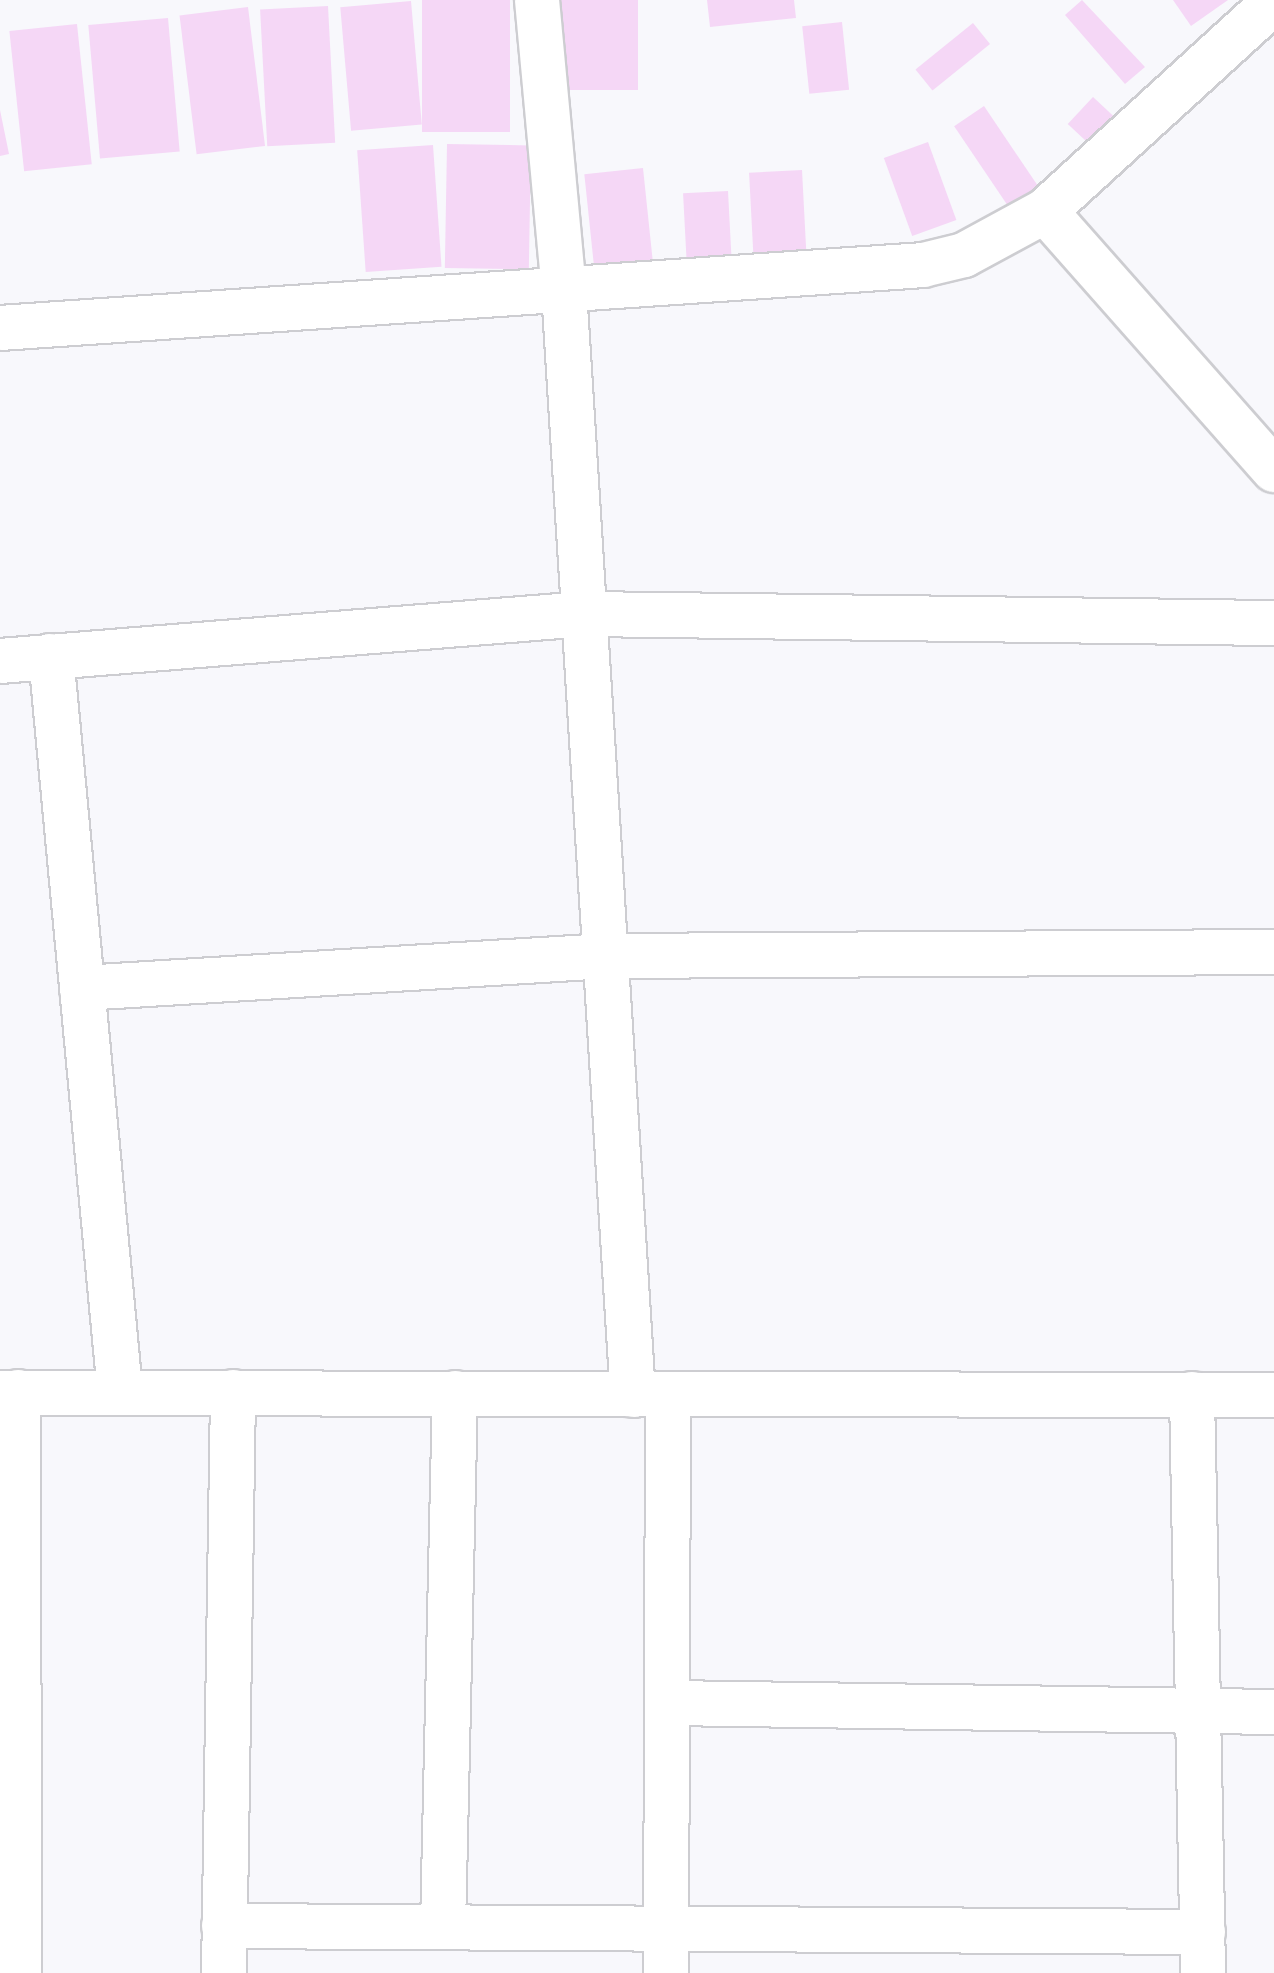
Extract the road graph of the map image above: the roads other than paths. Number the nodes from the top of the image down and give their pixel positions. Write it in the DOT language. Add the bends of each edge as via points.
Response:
graph roads {
  1 [pos="537,0"];
  2 [pos="1274,2"];
  3 [pos="1045,211"];
  4 [pos="564,290"];
  5 [pos="0,328"];
  6 [pos="1274,470"];
  7 [pos="584,614"];
  8 [pos="1274,623"];
  9 [pos="51,656"];
  10 [pos="0,661"];
  11 [pos="1274,952"];
  12 [pos="606,956"];
  13 [pos="82,988"];
  14 [pos="9,1392"];
  15 [pos="120,1392"];
  16 [pos="233,1392"];
  17 [pos="455,1393"];
  18 [pos="1192,1394"];
  19 [pos="650,1395"];
  20 [pos="1274,1395"];
  21 [pos="9,1695"];
  22 [pos="669,1703"];
  23 [pos="1198,1711"];
  24 [pos="1274,1712"];
  25 [pos="224,1926"];
  26 [pos="443,1927"];
  27 [pos="666,1929"];
  28 [pos="1203,1953"];
  29 [pos="19,1973"];
  30 [pos="224,1973"];
  31 [pos="666,1973"];
  1 -- 4 [label="street"];
  2 -- 3 [label="street"];
  3 -- 4 [label="street" via="964,255 923,265"];
  3 -- 6 [label="street"];
  4 -- 5 [label="street"];
  4 -- 7 [label="street"];
  7 -- 8 [label="street"];
  7 -- 9 [label="street"];
  7 -- 12 [label="street"];
  9 -- 10 [label="street"];
  9 -- 13 [label="street"];
  11 -- 12 [label="street"];
  12 -- 13 [label="street"];
  12 -- 19 [label="street"];
  13 -- 15 [label="street"];
  14 -- 15 [label="street"];
  14 -- 21 [label="street"];
  15 -- 16 [label="street"];
  16 -- 17 [label="street"];
  16 -- 25 [label="street"];
  17 -- 19 [label="street"];
  17 -- 26 [label="street"];
  18 -- 19 [label="street"];
  18 -- 20 [label="street"];
  18 -- 23 [label="street"];
  19 -- 22 [label="street"];
  21 -- 29 [label="street"];
  22 -- 23 [label="street"];
  22 -- 27 [label="street"];
  23 -- 24 [label="street"];
  23 -- 28 [label="street"];
  25 -- 26 [label="street"];
  25 -- 30 [label="street"];
  26 -- 27 [label="street"];
  27 -- 28 [label="street"];
  27 -- 31 [label="street"];
}
